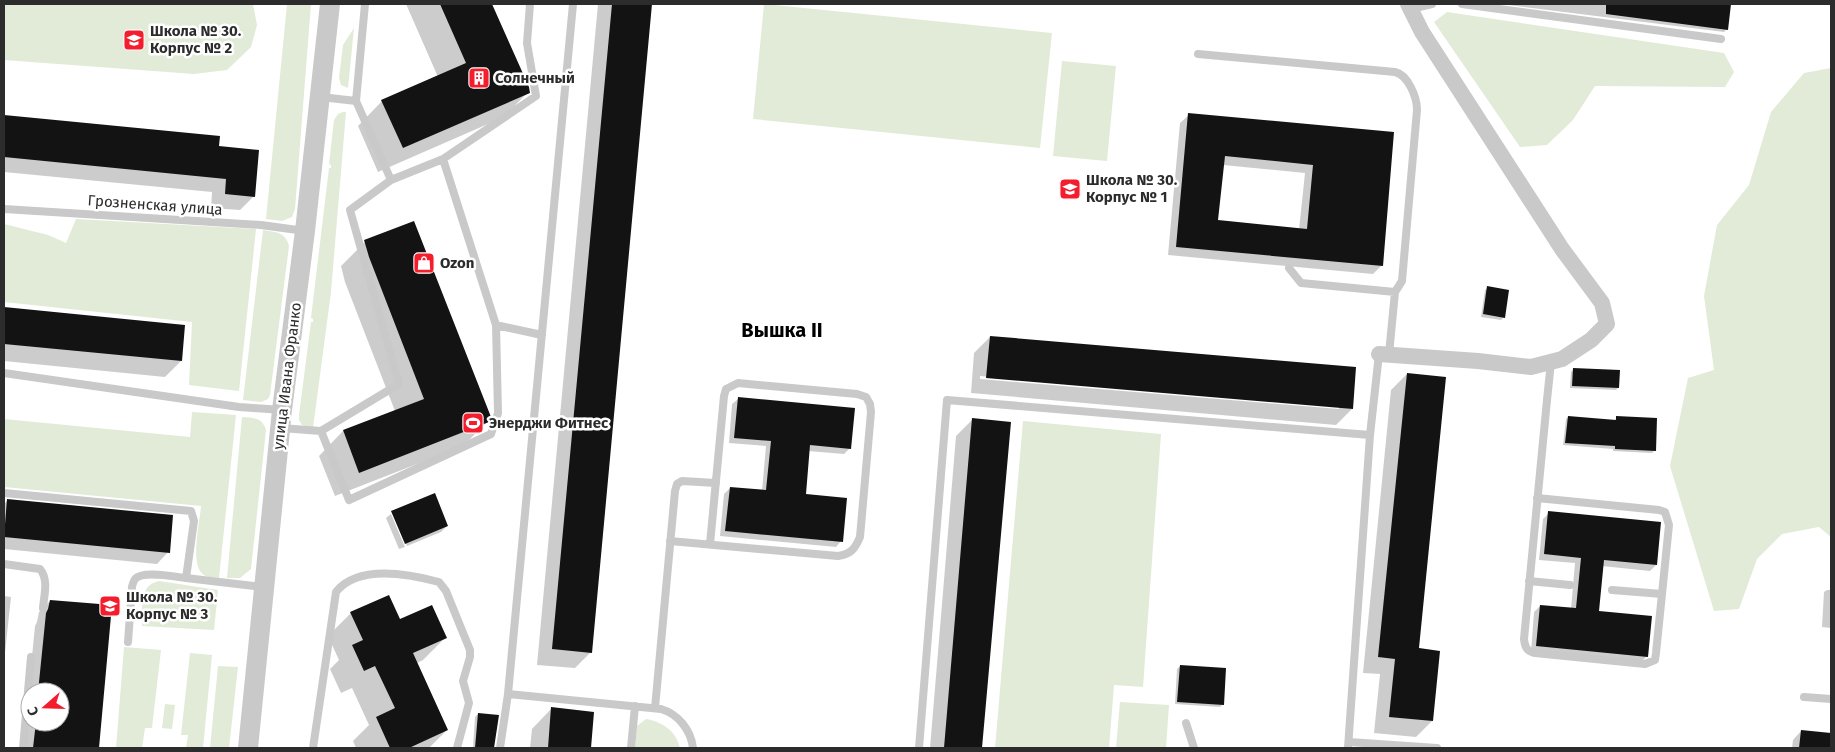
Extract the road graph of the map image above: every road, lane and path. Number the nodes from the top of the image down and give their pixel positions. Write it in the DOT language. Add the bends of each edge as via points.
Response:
graph roads {
  1 [pos="330,4"];
  2 [pos="365,4"];
  3 [pos="530,4"];
  4 [pos="573,4"];
  5 [pos="1432,4"];
  6 [pos="1462,4"];
  7 [pos="1410,6"];
  8 [pos="1721,39"];
  9 [pos="1198,54"];
  10 [pos="321,97"];
  11 [pos="356,101"];
  12 [pos="443,159"];
  13 [pos="391,180"];
  14 [pos="4,209"];
  15 [pos="305,231"];
  16 [pos="1289,268"];
  17 [pos="1395,292"];
  18 [pos="496,325"];
  19 [pos="542,335"];
  20 [pos="1384,354"];
  21 [pos="1551,362"];
  22 [pos="4,373"];
  23 [pos="281,419"];
  24 [pos="321,430"];
  25 [pos="1370,435"];
  26 [pos="716,483"];
  27 [pos="4,492"];
  28 [pos="1537,498"];
  29 [pos="670,541"];
  30 [pos="710,544"];
  31 [pos="4,564"];
  32 [pos="186,578"];
  33 [pos="1529,582"];
  34 [pos="1570,585"];
  35 [pos="264,587"];
  36 [pos="1612,590"];
  37 [pos="1662,594"];
  38 [pos="43,608"];
  39 [pos="128,642"];
  40 [pos="31,657"];
  41 [pos="508,694"];
  42 [pos="1804,697"];
  43 [pos="1831,700"];
  44 [pos="635,706"];
  45 [pos="655,708"];
  46 [pos="1186,723"];
  47 [pos="1349,745"];
  48 [pos="23,748"];
  49 [pos="248,748"];
  50 [pos="313,748"];
  51 [pos="457,748"];
  52 [pos="500,748"];
  53 [pos="631,748"];
  54 [pos="693,748"];
  55 [pos="919,748"];
  56 [pos="1194,748"];
  57 [pos="1437,748"];
  1 -- 10 [label="street, улица Ивана Франко"];
  2 -- 11 [label="lane"];
  3 -- 12 [label="lane" via="527,43 536,96"];
  4 -- 19 [label="lane"];
  5 -- 7 [label="lane"];
  6 -- 8 [label="lane"];
  7 -- 21 [label="street" via="1422,32 1562,250 1602,303 1607,324 1592,340 1562,359"];
  9 -- 17 [label="lane" via="1402,75 1414,95 1418,110 1402,281"];
  10 -- 11 [label="lane"];
  10 -- 15 [label="street, улица Ивана Франко"];
  11 -- 13 [label="lane"];
  12 -- 13 [label="lane"];
  12 -- 18 [label="lane"];
  13 -- 24 [label="lane" via="350,210 399,384"];
  14 -- 15 [label="lane, Грозненская улица" via="260,225"];
  15 -- 23 [label="street, улица Ивана Франко"];
  16 -- 17 [label="lane" via="1301,283"];
  17 -- 20 [label="lane"];
  18 -- 19 [label="lane"];
  18 -- 24 [label="lane" via="498,413 491,434 349,500"];
  19 -- 41 [label="lane"];
  20 -- 21 [label="street" via="1531,367"];
  20 -- 25 [label="lane"];
  21 -- 28 [label="lane"];
  22 -- 23 [label="lane" via="239,407"];
  23 -- 24 [label="lane"];
  23 -- 35 [label="street, улица Ивана Франко"];
  25 -- 47 [label="lane"];
  25 -- 55 [label="lane" via="947,400"];
  26 -- 29 [label="lane" via="682,480 677,484"];
  26 -- 30 [label="lane"];
  26 -- 30 [label="lane" via="724,396 731,385 857,394 866,397 870,404 872,412 860,537 856,549 838,556"];
  27 -- 32 [label="lane" via="190,511 194,521"];
  28 -- 33 [label="lane"];
  28 -- 37 [label="lane" via="1665,512 1669,524"];
  29 -- 30 [label="lane"];
  29 -- 45 [label="lane"];
  31 -- 38 [label="lane" via="40,569 46,583"];
  32 -- 35 [label="lane"];
  32 -- 39 [label="lane" via="147,574 134,580"];
  33 -- 34 [label="lane"];
  33 -- 37 [label="lane" via="1524,639 1529,652 1645,664 1655,660"];
  35 -- 49 [label="street, улица Ивана Франко"];
  36 -- 37 [label="lane"];
  40 -- 48 [label="lane"];
  41 -- 44 [label="lane"];
  41 -- 52 [label="lane"];
  42 -- 43 [label="lane"];
  44 -- 45 [label="lane"];
  44 -- 53 [label="lane"];
  45 -- 54 [label="lane" via="669,711 677,718 690,735"];
  46 -- 56 [label="lane"];
  47 -- 57 [label="lane"];
  50 -- 51 [label="lane" via="336,592 346,583 364,575 382,573 439,582 446,591 470,650 463,681 469,703"];
}
